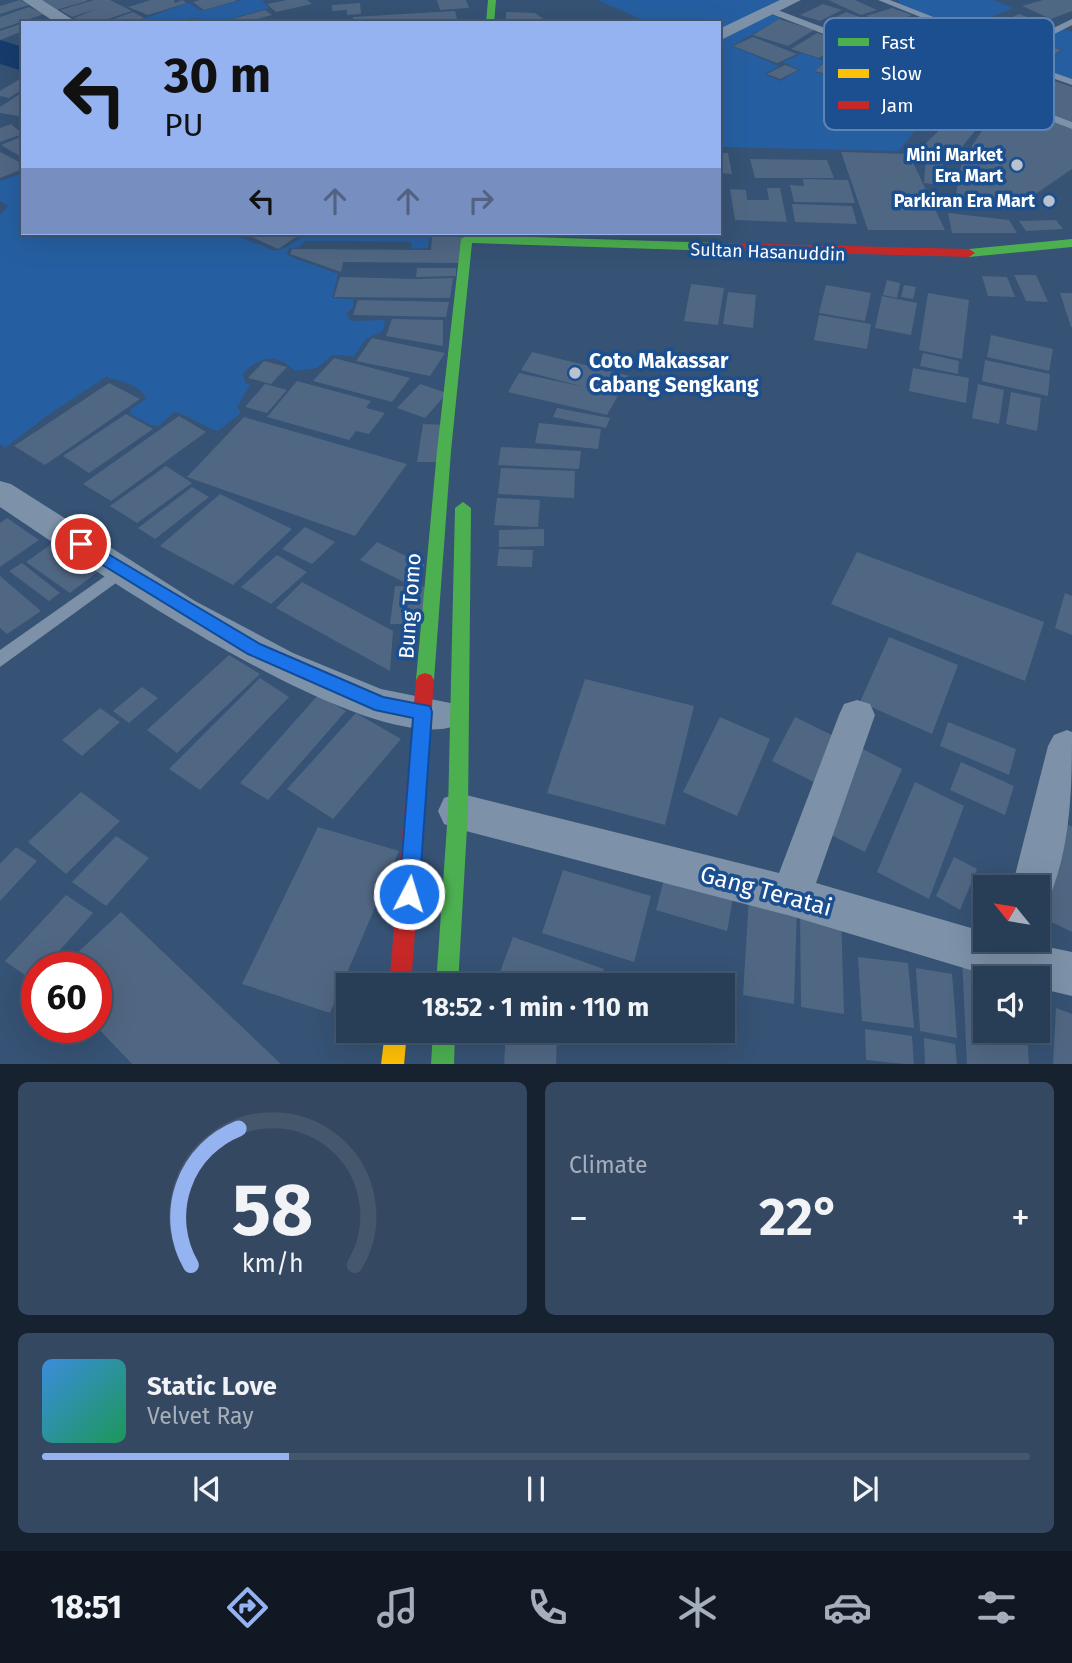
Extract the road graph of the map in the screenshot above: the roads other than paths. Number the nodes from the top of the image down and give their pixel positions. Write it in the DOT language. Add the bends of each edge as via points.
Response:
graph roads {
  1 [pos="30,0"];
  2 [pos="492,0"];
  3 [pos="793,0"];
  4 [pos="881,0"];
  5 [pos="772,11"];
  6 [pos="927,18"];
  7 [pos="66,21"];
  8 [pos="491,21"];
  9 [pos="1072,22"];
  10 [pos="824,31"];
  11 [pos="1054,31"];
  12 [pos="721,35"];
  13 [pos="1054,76"];
  14 [pos="1072,82"];
  15 [pos="1054,119"];
  16 [pos="1072,126"];
  17 [pos="1072,243"];
  18 [pos="479,244"];
  19 [pos="463,265"];
  20 [pos="476,308"];
  21 [pos="463,418"];
  22 [pos="463,487"];
  23 [pos="0,492"];
  24 [pos="121,570"];
  25 [pos="0,660"];
  26 [pos="423,712"];
  27 [pos="857,715"];
  28 [pos="460,719"];
  29 [pos="1067,746"];
  30 [pos="458,811"];
  31 [pos="1036,875"];
  32 [pos="790,896"];
  33 [pos="973,940"];
  34 [pos="1019,952"];
  35 [pos="401,973"];
  36 [pos="448,973"];
  37 [pos="1072,974"];
  38 [pos="395,1043"];
  39 [pos="443,1043"];
  40 [pos="392,1064"];
  41 [pos="442,1064"];
  1 -- 7 [label="street"];
  2 -- 8 [label="main road"];
  3 -- 5 [label="street"];
  4 -- 6 [label="lane"];
  5 -- 10 [label="lane"];
  5 -- 12 [label="street"];
  9 -- 11 [label="lane"];
  13 -- 14 [label="lane"];
  15 -- 16 [label="lane"];
  17 -- 18 [label="main road, Sultan Hasanuddin" via="960,254 836,256"];
  18 -- 19 [label="main road, Bung Tomo"];
  18 -- 19 [label="main road, Sultan Hasanuddin"];
  19 -- 26 [label="main road, Bung Tomo"];
  20 -- 21 [label="main road"];
  22 -- 28 [label="main road"];
  23 -- 24 [label="street"];
  24 -- 25 [label="lane"];
  24 -- 26 [label="street" via="254,649 381,704"];
  26 -- 28 [label="street"];
  26 -- 35 [label="main road, Bung Tomo"];
  27 -- 32 [label="street"];
  28 -- 30 [label="main road"];
  29 -- 31 [label="street"];
  30 -- 32 [label="street, Gang Teratai"];
  30 -- 36 [label="main road"];
  32 -- 33 [label="street, Gang Teratai"];
  34 -- 37 [label="street, Gang Teratai"];
  38 -- 40 [label="main road"];
  39 -- 41 [label="main road"];
}
